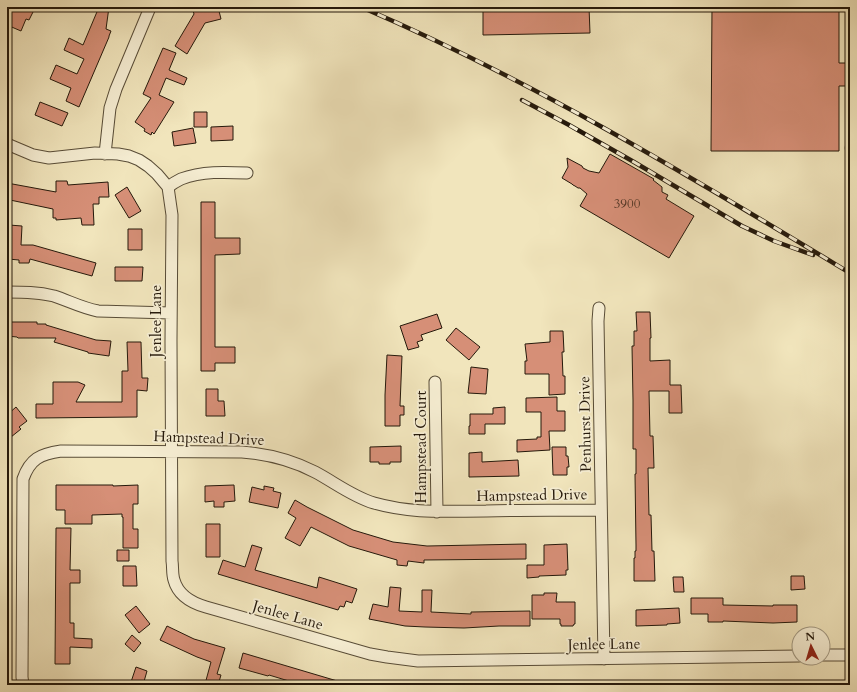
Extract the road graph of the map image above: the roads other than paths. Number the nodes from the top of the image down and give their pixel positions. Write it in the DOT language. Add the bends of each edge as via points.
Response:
graph roads {
  1 [pos="149,10"];
  2 [pos="7,144"];
  3 [pos="105,154"];
  4 [pos="247,173"];
  5 [pos="168,187"];
  6 [pos="7,292"];
  7 [pos="599,308"];
  8 [pos="171,312"];
  9 [pos="436,382"];
  10 [pos="172,451"];
  11 [pos="601,510"];
  12 [pos="437,512"];
  13 [pos="831,655"];
  14 [pos="850,655"];
  15 [pos="791,656"];
  16 [pos="604,659"];
  17 [pos="23,685"];
  1 -- 3 [label="street" via="110,108"];
  2 -- 3 [label="street" via="33,155 49,158"];
  3 -- 5 [label="street" via="118,154 139,160 157,174"];
  4 -- 5 [label="street" via="202,174 180,180"];
  5 -- 8 [label="street, Jenlee Lane" via="172,215"];
  6 -- 8 [label="street" via="43,293 98,311"];
  7 -- 11 [label="street, Penhurst Drive"];
  8 -- 10 [label="street, Jenlee Lane"];
  9 -- 12 [label="street, Hampstead Court"];
  10 -- 12 [label="street, Hampstead Drive" via="242,452 279,457 313,471 372,502 400,509"];
  10 -- 16 [label="street, Jenlee Lane" via="174,580 180,592 195,604 387,657 418,661"];
  10 -- 17 [label="street, Hampstead Drive" via="53,452 35,460 26,470 22,487"];
  11 -- 12 [label="street, Hampstead Drive"];
  11 -- 16 [label="street, Penhurst Drive"];
  13 -- 14 [label="street"];
  15 -- 16 [label="street, Jenlee Lane"];
}
